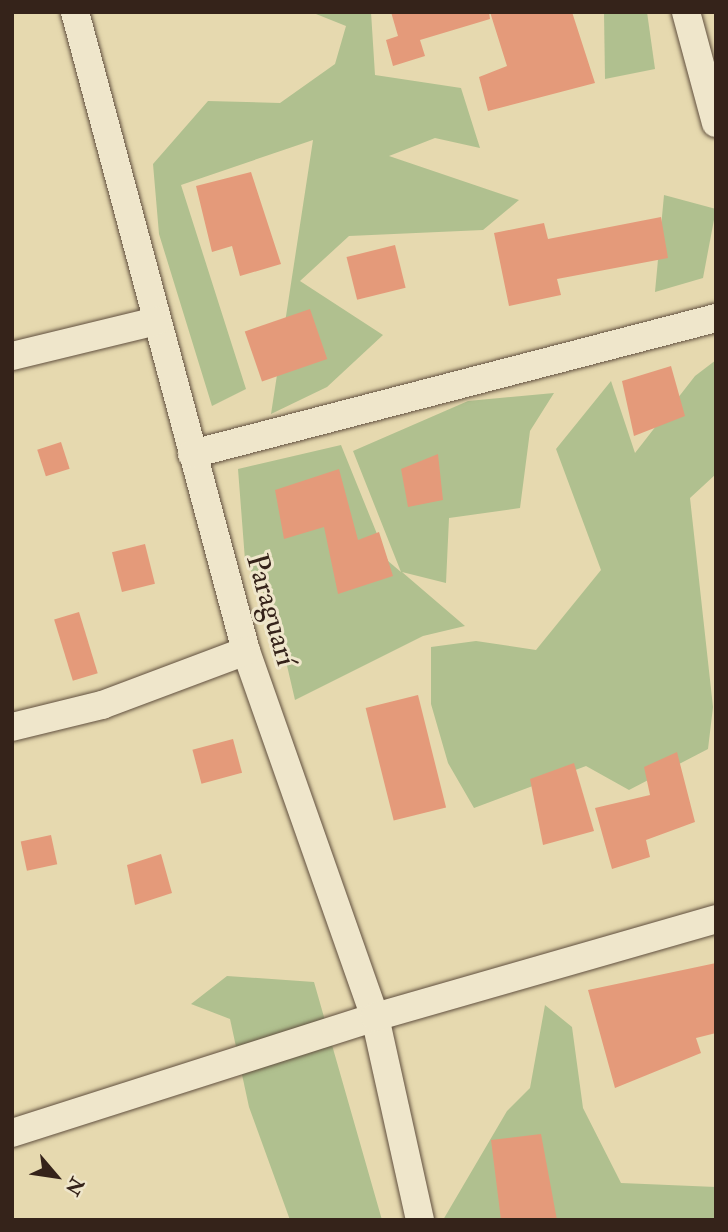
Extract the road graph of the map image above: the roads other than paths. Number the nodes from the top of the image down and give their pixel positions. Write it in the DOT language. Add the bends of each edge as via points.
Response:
graph roads {
  1 [pos="75,12"];
  2 [pos="686,12"];
  3 [pos="716,123"];
  4 [pos="716,318"];
  5 [pos="157,321"];
  6 [pos="12,356"];
  7 [pos="192,454"];
  8 [pos="246,651"];
  9 [pos="12,727"];
  10 [pos="716,919"];
  11 [pos="375,1017"];
  12 [pos="12,1133"];
  13 [pos="420,1220"];
  1 -- 5 [label="street, Paraguarí"];
  2 -- 3 [label="street"];
  4 -- 7 [label="street"];
  5 -- 6 [label="street"];
  5 -- 7 [label="street, Paraguarí"];
  7 -- 8 [label="street, Paraguarí"];
  8 -- 9 [label="street" via="102,705"];
  8 -- 11 [label="street, Paraguarí"];
  10 -- 11 [label="street"];
  11 -- 12 [label="street"];
  11 -- 13 [label="street, Paraguarí"];
}
